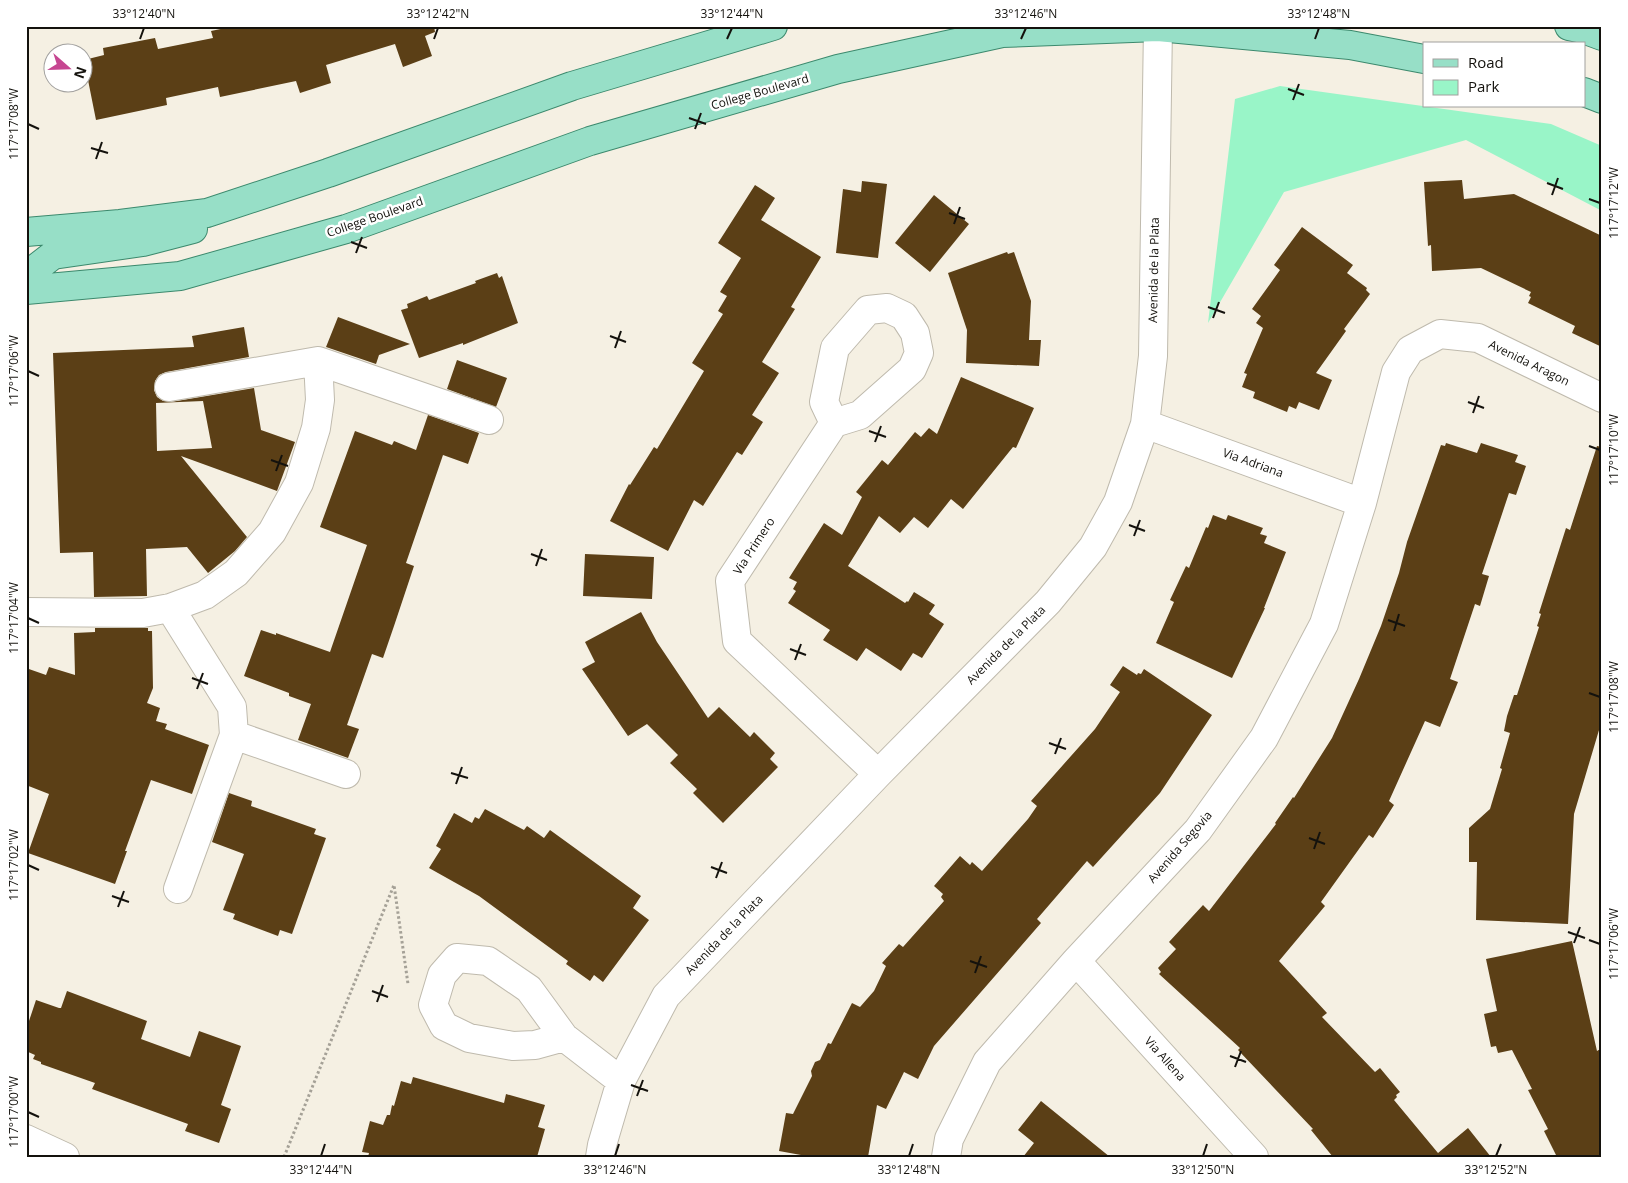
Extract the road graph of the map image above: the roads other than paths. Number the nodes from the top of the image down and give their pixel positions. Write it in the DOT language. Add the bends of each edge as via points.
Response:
graph roads {
  1 [pos="773,26"];
  2 [pos="1569,26"];
  3 [pos="1158,27"];
  4 [pos="1602,36"];
  5 [pos="1423,59"];
  6 [pos="1586,93"];
  7 [pos="1602,99"];
  8 [pos="207,212"];
  9 [pos="26,232"];
  10 [pos="26,276"];
  11 [pos="26,290"];
  12 [pos="318,360"];
  13 [pos="169,386"];
  14 [pos="1602,398"];
  15 [pos="489,420"];
  16 [pos="834,423"];
  17 [pos="1145,424"];
  18 [pos="1362,503"];
  19 [pos="170,608"];
  20 [pos="26,612"];
  21 [pos="234,735"];
  22 [pos="346,774"];
  23 [pos="878,774"];
  24 [pos="178,889"];
  25 [pos="1076,961"];
  26 [pos="564,1037"];
  27 [pos="621,1081"];
  28 [pos="26,1138"];
  29 [pos="65,1157"];
  30 [pos="600,1157"];
  31 [pos="946,1157"];
  32 [pos="1254,1157"];
  1 -- 8 [label="main road" via="572,86 328,173"];
  2 -- 4 [label="main road"];
  3 -- 5 [label="main road, College Boulevard" via="1350,45"];
  3 -- 11 [label="main road, College Boulevard" via="1002,33 838,69 590,141 346,229 180,276"];
  3 -- 17 [label="street, Avenida de la Plata" via="1153,356"];
  6 -- 7 [label="main road"];
  8 -- 9 [label="main road"];
  8 -- 10 [label="main road" via="193,229 143,242 53,255"];
  12 -- 13 [label="street"];
  12 -- 15 [label="street"];
  12 -- 19 [label="street" via="320,400 316,428 299,483 272,532 236,573 205,595"];
  14 -- 18 [label="street, Avenida Aragon" via="1478,338 1440,334 1410,350 1396,372"];
  16 -- 23 [label="street, Via Primero" via="730,581 737,641"];
  17 -- 18 [label="street, Via Adriana"];
  17 -- 23 [label="street, Avenida de la Plata" via="1118,502 1094,547 1048,602"];
  18 -- 25 [label="street, Avenida Segovia" via="1324,624 1264,738 1198,830"];
  19 -- 20 [label="street" via="143,613"];
  19 -- 21 [label="street" via="232,707"];
  21 -- 22 [label="street"];
  21 -- 24 [label="street"];
  23 -- 27 [label="street, Avenida de la Plata" via="666,996"];
  25 -- 31 [label="street, Avenida Segovia" via="987,1062 949,1139"];
  25 -- 32 [label="street, Via Allena"];
  26 -- 26 [label="street" via="528,989 488,961 457,958 442,975 433,1005 444,1026 469,1038 513,1046"];
  26 -- 27 [label="street"];
  27 -- 30 [label="street, Avenida de la Plata"];
  28 -- 29 [label="street"];
}
